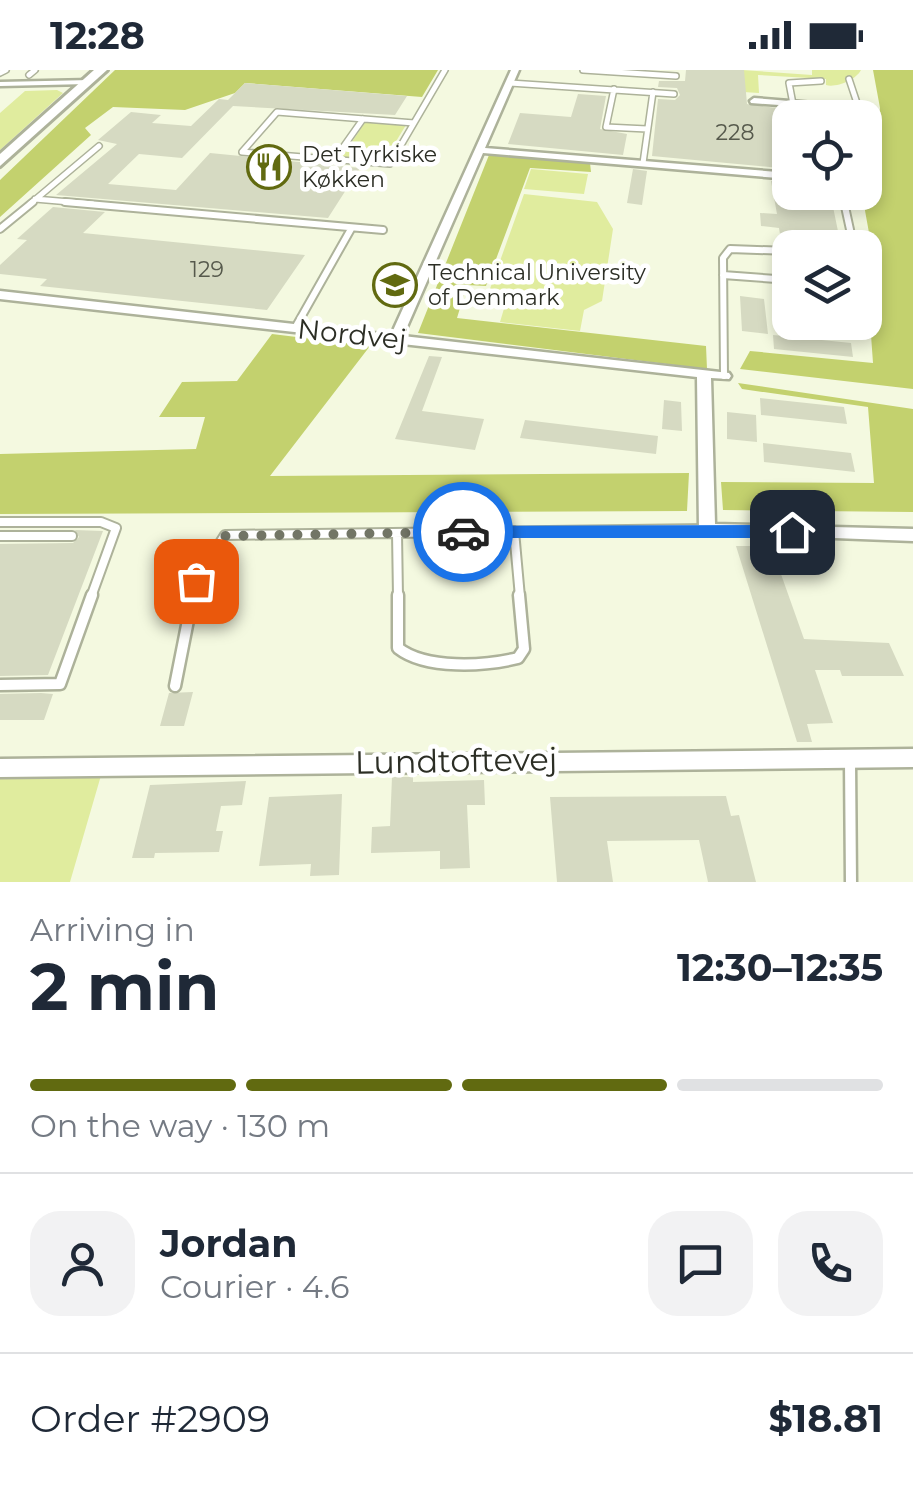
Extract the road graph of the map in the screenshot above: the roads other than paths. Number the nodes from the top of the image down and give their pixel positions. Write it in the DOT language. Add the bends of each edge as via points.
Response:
graph roads {
  1 [pos="101,70"];
  2 [pos="445,70"];
  3 [pos="516,70"];
  4 [pos="583,70"];
  5 [pos="676,76"];
  6 [pos="849,79"];
  7 [pos="822,81"];
  8 [pos="510,83"];
  9 [pos="85,84"];
  10 [pos="0,86"];
  11 [pos="614,90"];
  12 [pos="652,92"];
  13 [pos="674,94"];
  14 [pos="792,100"];
  15 [pos="856,100"];
  16 [pos="754,101"];
  17 [pos="772,102"];
  18 [pos="363,119"];
  19 [pos="414,123"];
  20 [pos="647,130"];
  21 [pos="99,146"];
  22 [pos="480,150"];
  23 [pos="334,160"];
  24 [pos="0,162"];
  25 [pos="643,163"];
  26 [pos="772,174"];
  27 [pos="35,198"];
  28 [pos="0,229"];
  29 [pos="352,229"];
  30 [pos="383,230"];
  31 [pos="772,250"];
  32 [pos="723,274"];
  33 [pos="772,278"];
  34 [pos="0,295"];
  35 [pos="294,328"];
  36 [pos="395,339"];
  37 [pos="704,373"];
  38 [pos="724,376"];
  39 [pos="0,522"];
  40 [pos="707,530"];
  41 [pos="514,531"];
  42 [pos="398,533"];
  43 [pos="913,535"];
  44 [pos="0,536"];
  45 [pos="72,536"];
  46 [pos="0,685"];
  47 [pos="175,686"];
  48 [pos="850,757"];
  49 [pos="913,758"];
  50 [pos="0,768"];
  51 [pos="851,882"];
  1 -- 9 [label="street"];
  2 -- 19 [label="lane"];
  3 -- 8 [label="street"];
  4 -- 5 [label="lane"];
  6 -- 15 [label="lane"];
  7 -- 14 [label="lane" via="789,83"];
  8 -- 11 [label="lane"];
  8 -- 22 [label="street"];
  9 -- 10 [label="street"];
  9 -- 24 [label="street"];
  11 -- 12 [label="lane"];
  11 -- 20 [label="lane" via="606,126"];
  12 -- 13 [label="lane"];
  12 -- 20 [label="lane"];
  16 -- 17 [label="street"];
  18 -- 19 [label="lane"];
  18 -- 23 [label="lane"];
  18 -- 23 [label="lane" via="278,112 242,152"];
  19 -- 23 [label="lane" via="390,164"];
  20 -- 25 [label="lane"];
  21 -- 27 [label="lane"];
  22 -- 25 [label="street"];
  22 -- 36 [label="street"];
  25 -- 26 [label="street"];
  27 -- 28 [label="lane"];
  27 -- 29 [label="lane"];
  29 -- 30 [label="lane"];
  29 -- 35 [label="lane"];
  31 -- 32 [label="lane" via="730,248"];
  32 -- 33 [label="lane"];
  32 -- 38 [label="lane"];
  34 -- 35 [label="street, Nordvej"];
  35 -- 36 [label="street, Nordvej"];
  36 -- 37 [label="street, Nordvej"];
  37 -- 38 [label="street, Nordvej"];
  37 -- 40 [label="street"];
  39 -- 46 [label="lane" via="101,522 116,528 60,684"];
  40 -- 41 [label="lane"];
  40 -- 43 [label="street"];
  41 -- 42 [label="lane"];
  41 -- 42 [label="lane" via="524,649 506,660 427,661 402,654"];
  42 -- 47 [label="lane" via="225,536 196,581"];
  44 -- 45 [label="lane"];
  48 -- 49 [label="street, Lundtoftevej"];
  48 -- 50 [label="street, Lundtoftevej"];
  48 -- 51 [label="lane"];
}
